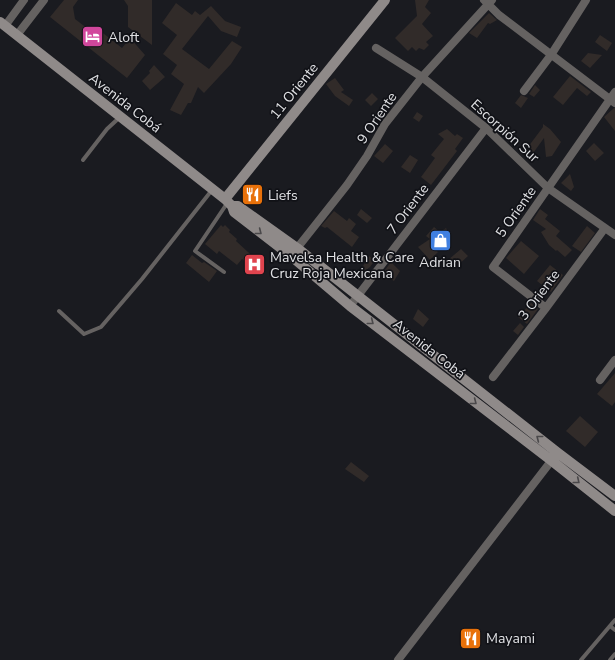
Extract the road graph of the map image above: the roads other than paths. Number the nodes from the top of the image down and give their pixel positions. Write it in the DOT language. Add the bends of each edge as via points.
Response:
graph roads {
  1 [pos="24,0"];
  2 [pos="44,0"];
  3 [pos="385,0"];
  4 [pos="586,0"];
  5 [pos="488,2"];
  6 [pos="2,24"];
  7 [pos="17,35"];
  8 [pos="376,48"];
  9 [pos="551,55"];
  10 [pos="422,78"];
  11 [pos="524,91"];
  12 [pos="613,98"];
  13 [pos="121,117"];
  14 [pos="486,128"];
  15 [pos="83,160"];
  16 [pos="548,188"];
  17 [pos="213,190"];
  18 [pos="228,202"];
  19 [pos="605,228"];
  20 [pos="614,233"];
  21 [pos="294,252"];
  22 [pos="224,272"];
  23 [pos="357,296"];
  24 [pos="350,306"];
  25 [pos="546,308"];
  26 [pos="59,311"];
  27 [pos="615,360"];
  28 [pos="493,377"];
  29 [pos="600,380"];
  30 [pos="555,457"];
  31 [pos="614,494"];
  32 [pos="605,504"];
  33 [pos="615,511"];
  34 [pos="615,620"];
  35 [pos="610,626"];
  36 [pos="615,630"];
  37 [pos="615,654"];
  38 [pos="398,660"];
  39 [pos="581,660"];
  40 [pos="610,660"];
  1 -- 6 [label="street"];
  2 -- 7 [label="street"];
  3 -- 18 [label="main road, 11 Oriente"];
  4 -- 9 [label="street"];
  5 -- 9 [label="street" via="499,15"];
  5 -- 10 [label="street, 9 Oriente"];
  6 -- 7 [label="main road, Avenida Cobá"];
  7 -- 13 [label="main road, Avenida Cobá"];
  8 -- 10 [label="street, Escorpión Sur"];
  9 -- 11 [label="street"];
  9 -- 12 [label="street"];
  10 -- 14 [label="street, Escorpión Sur"];
  10 -- 21 [label="street, 9 Oriente" via="385,124 347,185"];
  12 -- 16 [label="street, 5 Oriente"];
  13 -- 15 [label="lane"];
  13 -- 17 [label="main road, Avenida Cobá"];
  14 -- 16 [label="street, Escorpión Sur"];
  14 -- 23 [label="street, 7 Oriente"];
  16 -- 19 [label="street, Escorpión Sur"];
  16 -- 25 [label="street, 5 Oriente" via="493,267"];
  17 -- 18 [label="main road, Avenida Cobá"];
  17 -- 26 [label="lane" via="101,327 84,334"];
  18 -- 21 [label="main road, Avenida Cobá" via="234,212"];
  18 -- 22 [label="lane" via="195,251"];
  19 -- 20 [label="street, Escorpión Sur"];
  19 -- 25 [label="street, 3 Oriente"];
  21 -- 23 [label="main road, Avenida Cobá"];
  21 -- 24 [label="main road, Avenida Cobá"];
  23 -- 24 [label="street, 7 Oriente"];
  30 -- 23 [label="main road, Avenida Cobá, one-way"];
  24 -- 30 [label="main road, Avenida Cobá, one-way"];
  25 -- 28 [label="street, 3 Oriente"];
  27 -- 29 [label="street"];
  30 -- 31 [label="main road, Avenida Cobá"];
  30 -- 32 [label="main road, Avenida Cobá, one-way"];
  30 -- 38 [label="street"];
  31 -- 32 [label="street"];
  32 -- 33 [label="main road, Avenida Cobá"];
  34 -- 35 [label="lane"];
  35 -- 36 [label="lane"];
  35 -- 39 [label="lane"];
  37 -- 40 [label="lane"];
}
